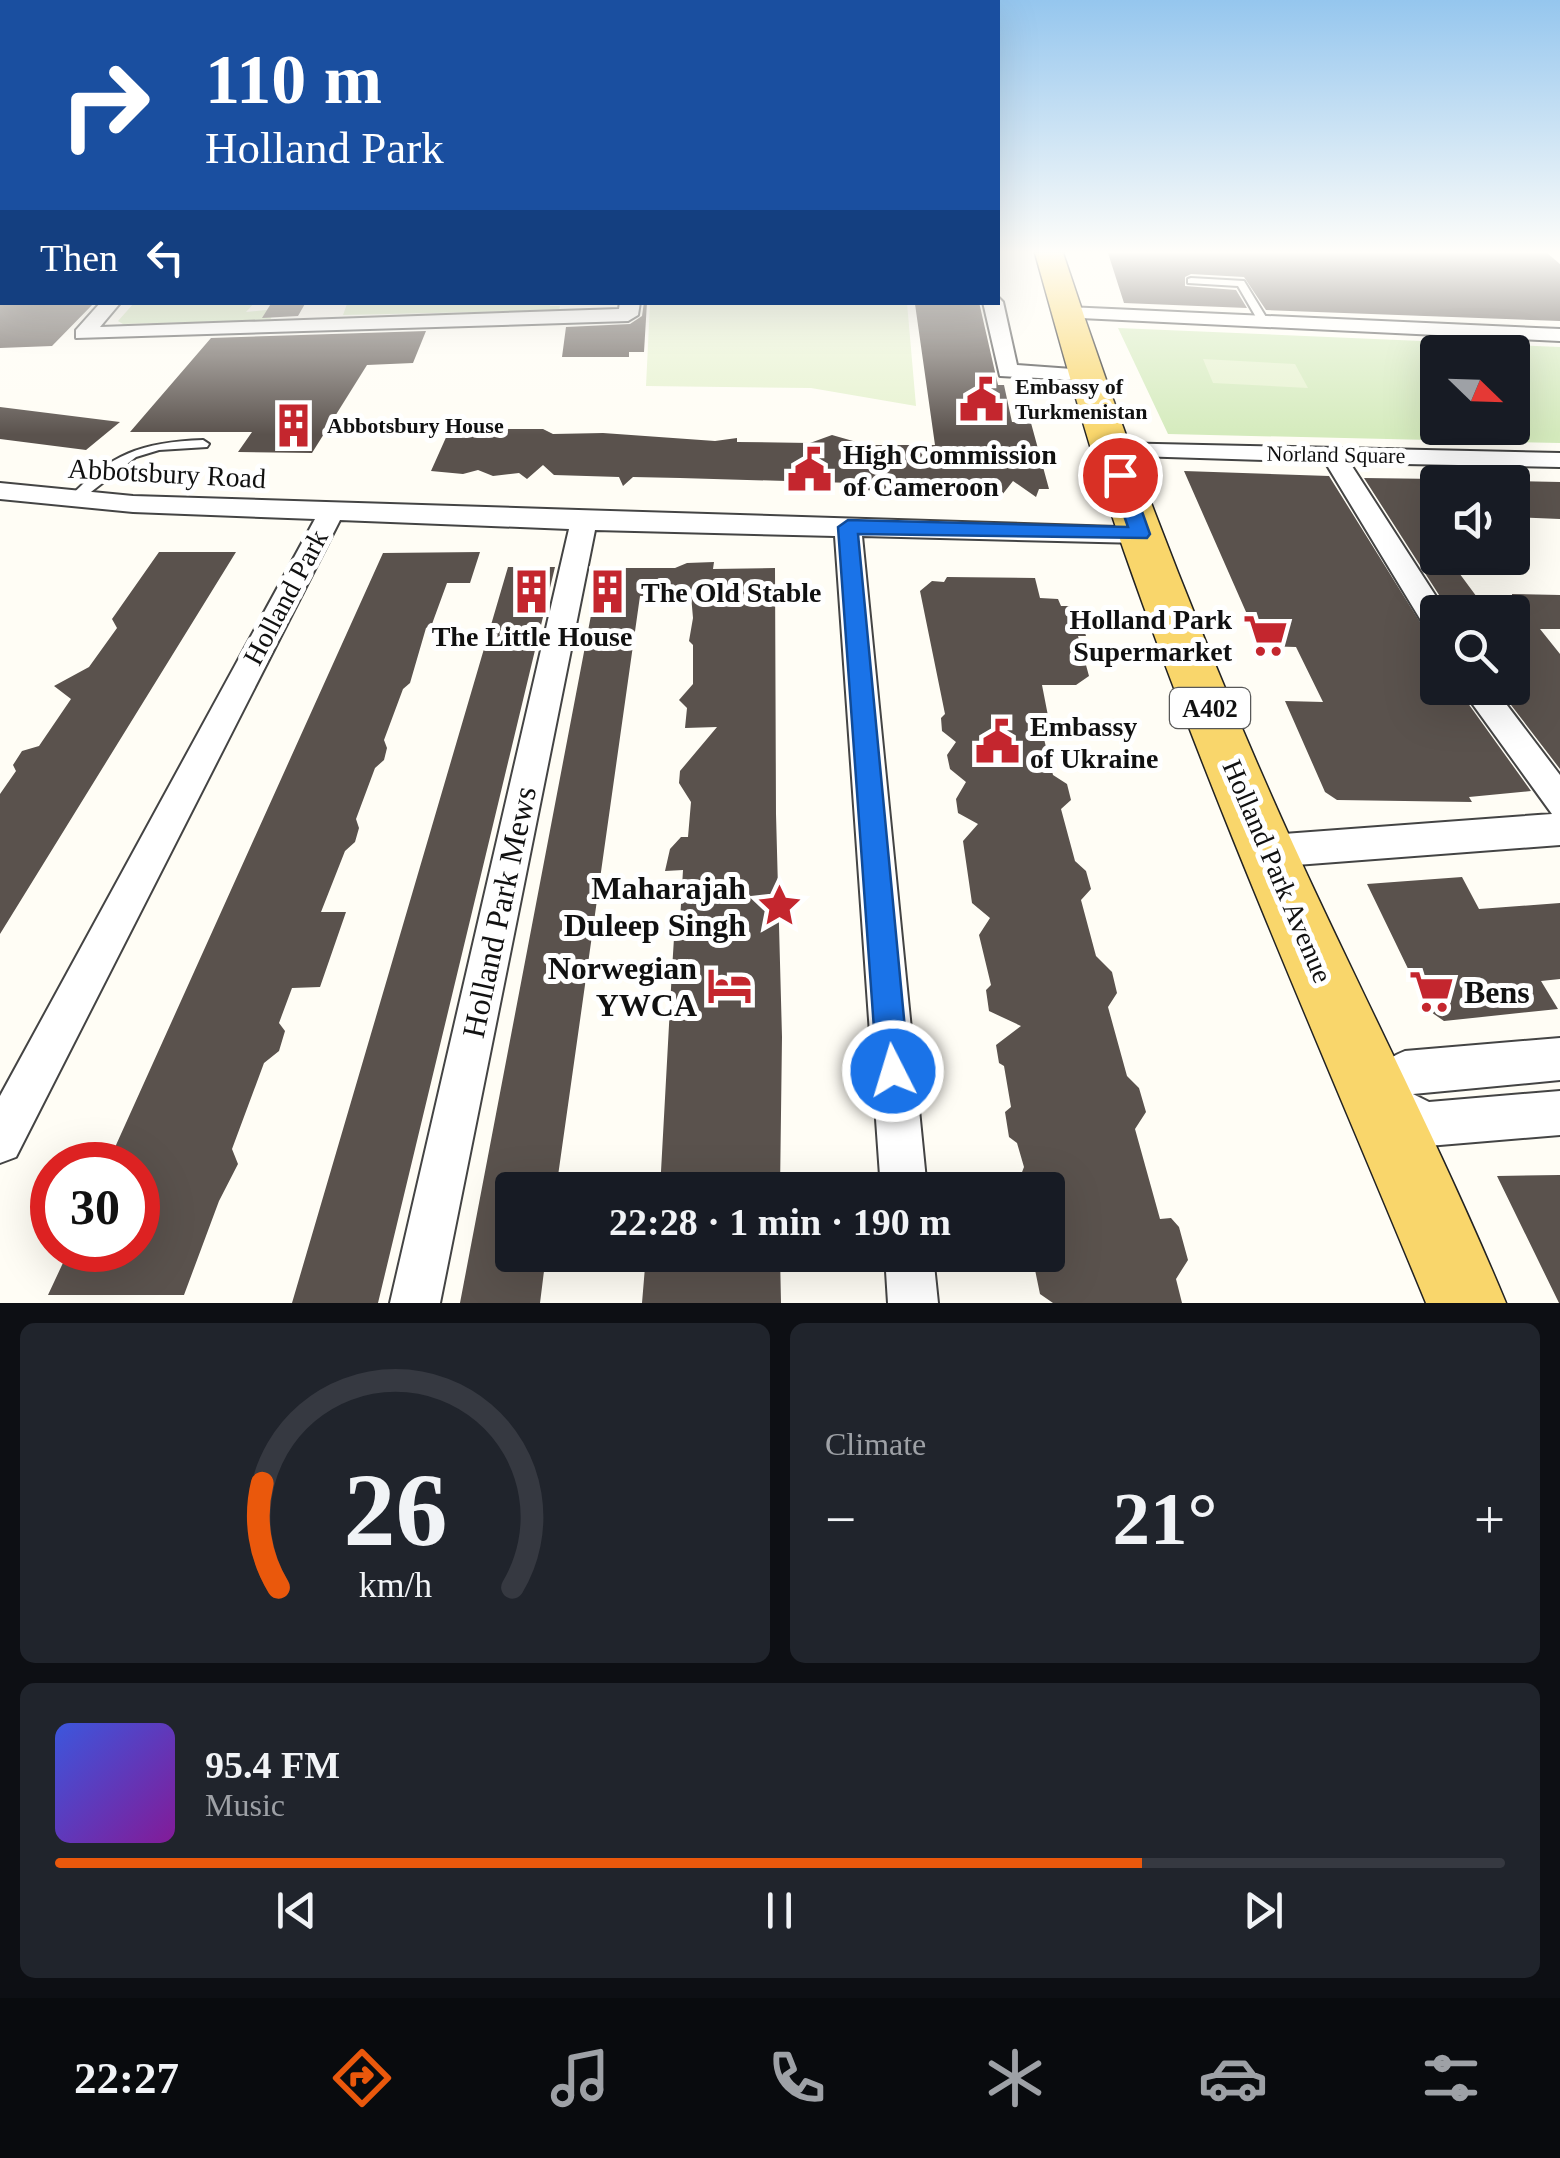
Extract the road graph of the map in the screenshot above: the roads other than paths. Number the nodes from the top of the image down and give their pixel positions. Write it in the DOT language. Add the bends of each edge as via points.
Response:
graph roads {
  1 [pos="101,314"];
  2 [pos="321,314"];
  3 [pos="628,314"];
  4 [pos="996,314"];
  5 [pos="1067,314"];
  6 [pos="1259,314"];
  7 [pos="1264,322"];
  8 [pos="314,326"];
  9 [pos="1560,335"];
  10 [pos="1086,376"];
  11 [pos="203,444"];
  12 [pos="1111,450"];
  13 [pos="1332,453"];
  14 [pos="1560,460"];
  15 [pos="0,491"];
  16 [pos="74,500"];
  17 [pos="332,511"];
  18 [pos="584,521"];
  19 [pos="848,527"];
  20 [pos="1140,534"];
  21 [pos="1420,595"];
  22 [pos="1489,705"];
  23 [pos="1560,802"];
  24 [pos="1560,829"];
  25 [pos="1270,851"];
  26 [pos="1560,1060"];
  27 [pos="1376,1100"];
  28 [pos="1560,1113"];
  29 [pos="0,1140"];
  30 [pos="902,1172"];
  31 [pos="910,1272"];
  32 [pos="415,1303"];
  33 [pos="913,1303"];
  34 [pos="1466,1303"];
  1 -- 8 [label="street" via="83,334"];
  2 -- 8 [label="street"];
  3 -- 8 [label="street"];
  4 -- 10 [label="street" via="1008,371"];
  5 -- 7 [label="street"];
  5 -- 10 [label="main road, Holland Park Avenue / A402"];
  6 -- 7 [label="lane"];
  7 -- 9 [label="street"];
  10 -- 12 [label="main road, Holland Park Avenue / A402"];
  11 -- 16 [label="lane" via="132,451"];
  12 -- 13 [label="street, Norland Square"];
  12 -- 20 [label="main road, Holland Park Avenue / A402"];
  13 -- 14 [label="street, Norland Square"];
  13 -- 21 [label="street"];
  15 -- 16 [label="street, Abbotsbury Road"];
  16 -- 17 [label="street, Abbotsbury Road"];
  17 -- 18 [label="street, Holland Park"];
  17 -- 29 [label="street, Holland Park"];
  18 -- 19 [label="street, Holland Park"];
  18 -- 32 [label="street, Holland Park Mews"];
  19 -- 20 [label="street, Holland Park"];
  19 -- 30 [label="street"];
  20 -- 25 [label="main road, Holland Park Avenue / A402"];
  22 -- 23 [label="street"];
  24 -- 25 [label="street"];
  25 -- 27 [label="main road, Holland Park Avenue / A402"];
  26 -- 27 [label="street" via="1405,1072"];
  27 -- 28 [label="street" via="1428,1124"];
  27 -- 34 [label="main road, Holland Park Avenue / A402"];
  31 -- 33 [label="street"];
}
